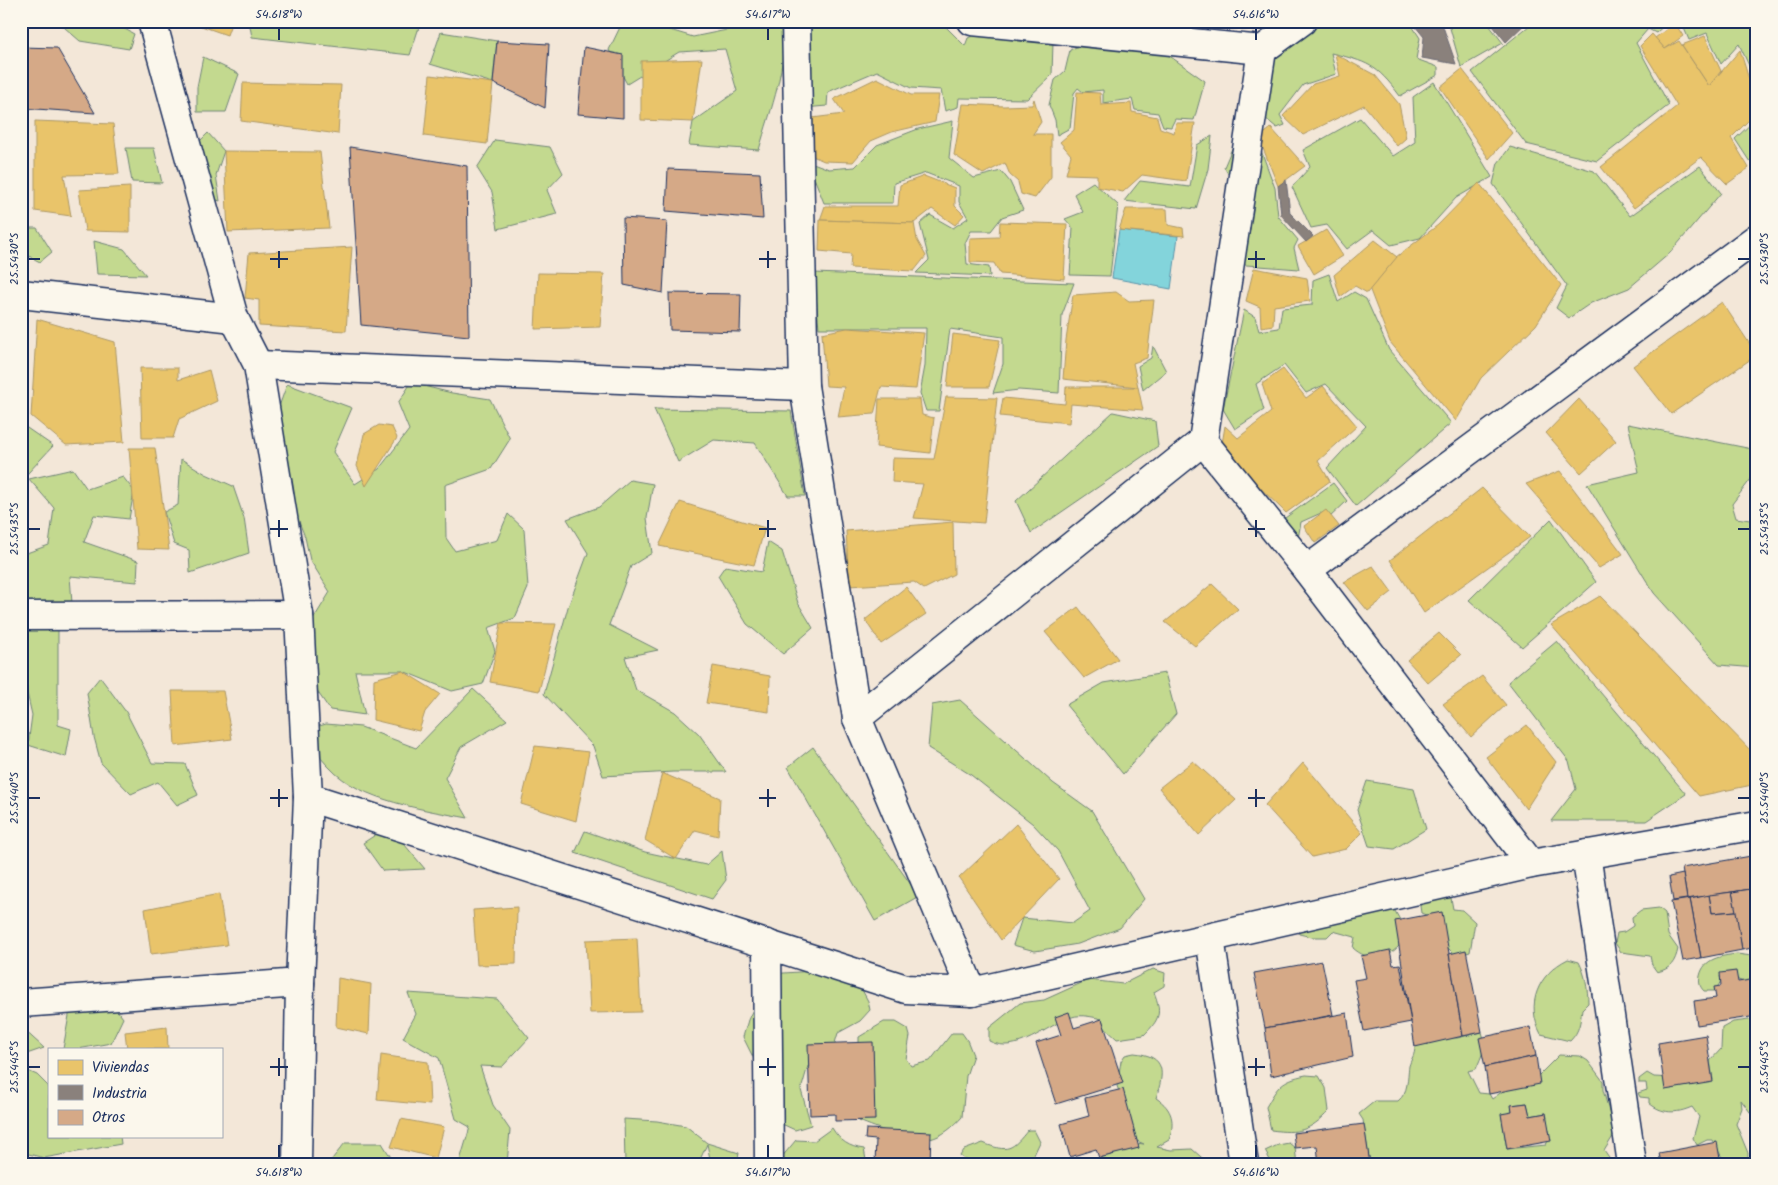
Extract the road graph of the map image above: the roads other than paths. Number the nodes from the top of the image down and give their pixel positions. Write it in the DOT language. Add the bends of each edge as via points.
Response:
graph roads {
  1 [pos="152,21"];
  2 [pos="796,21"];
  3 [pos="972,21"];
  4 [pos="1302,21"];
  5 [pos="1262,50"];
  6 [pos="1757,238"];
  7 [pos="21,294"];
  8 [pos="234,318"];
  9 [pos="258,365"];
  10 [pos="804,386"];
  11 [pos="1204,441"];
  12 [pos="1307,570"];
  13 [pos="299,615"];
  14 [pos="21,616"];
  15 [pos="857,718"];
  16 [pos="308,797"];
  17 [pos="1757,825"];
  18 [pos="1586,854"];
  19 [pos="1531,864"];
  20 [pos="1210,938"];
  21 [pos="767,944"];
  22 [pos="300,983"];
  23 [pos="972,992"];
  24 [pos="21,1002"];
  25 [pos="297,1164"];
  26 [pos="769,1164"];
  27 [pos="1244,1164"];
  28 [pos="1632,1164"];
  1 -- 8 [label="street"];
  2 -- 10 [label="street"];
  3 -- 5 [label="street"];
  4 -- 5 [label="street"];
  5 -- 11 [label="street"];
  6 -- 12 [label="street"];
  7 -- 8 [label="street"];
  8 -- 9 [label="street"];
  9 -- 10 [label="street"];
  9 -- 13 [label="street"];
  10 -- 15 [label="street"];
  11 -- 12 [label="street"];
  11 -- 15 [label="street"];
  12 -- 19 [label="street"];
  13 -- 14 [label="street"];
  13 -- 16 [label="street"];
  15 -- 23 [label="street"];
  16 -- 21 [label="street"];
  16 -- 22 [label="street"];
  17 -- 18 [label="street"];
  18 -- 19 [label="street"];
  18 -- 28 [label="street"];
  19 -- 20 [label="street"];
  20 -- 23 [label="street"];
  20 -- 27 [label="street"];
  21 -- 23 [label="street" via="906,988"];
  21 -- 26 [label="street"];
  22 -- 24 [label="street"];
  22 -- 25 [label="street"];
}
